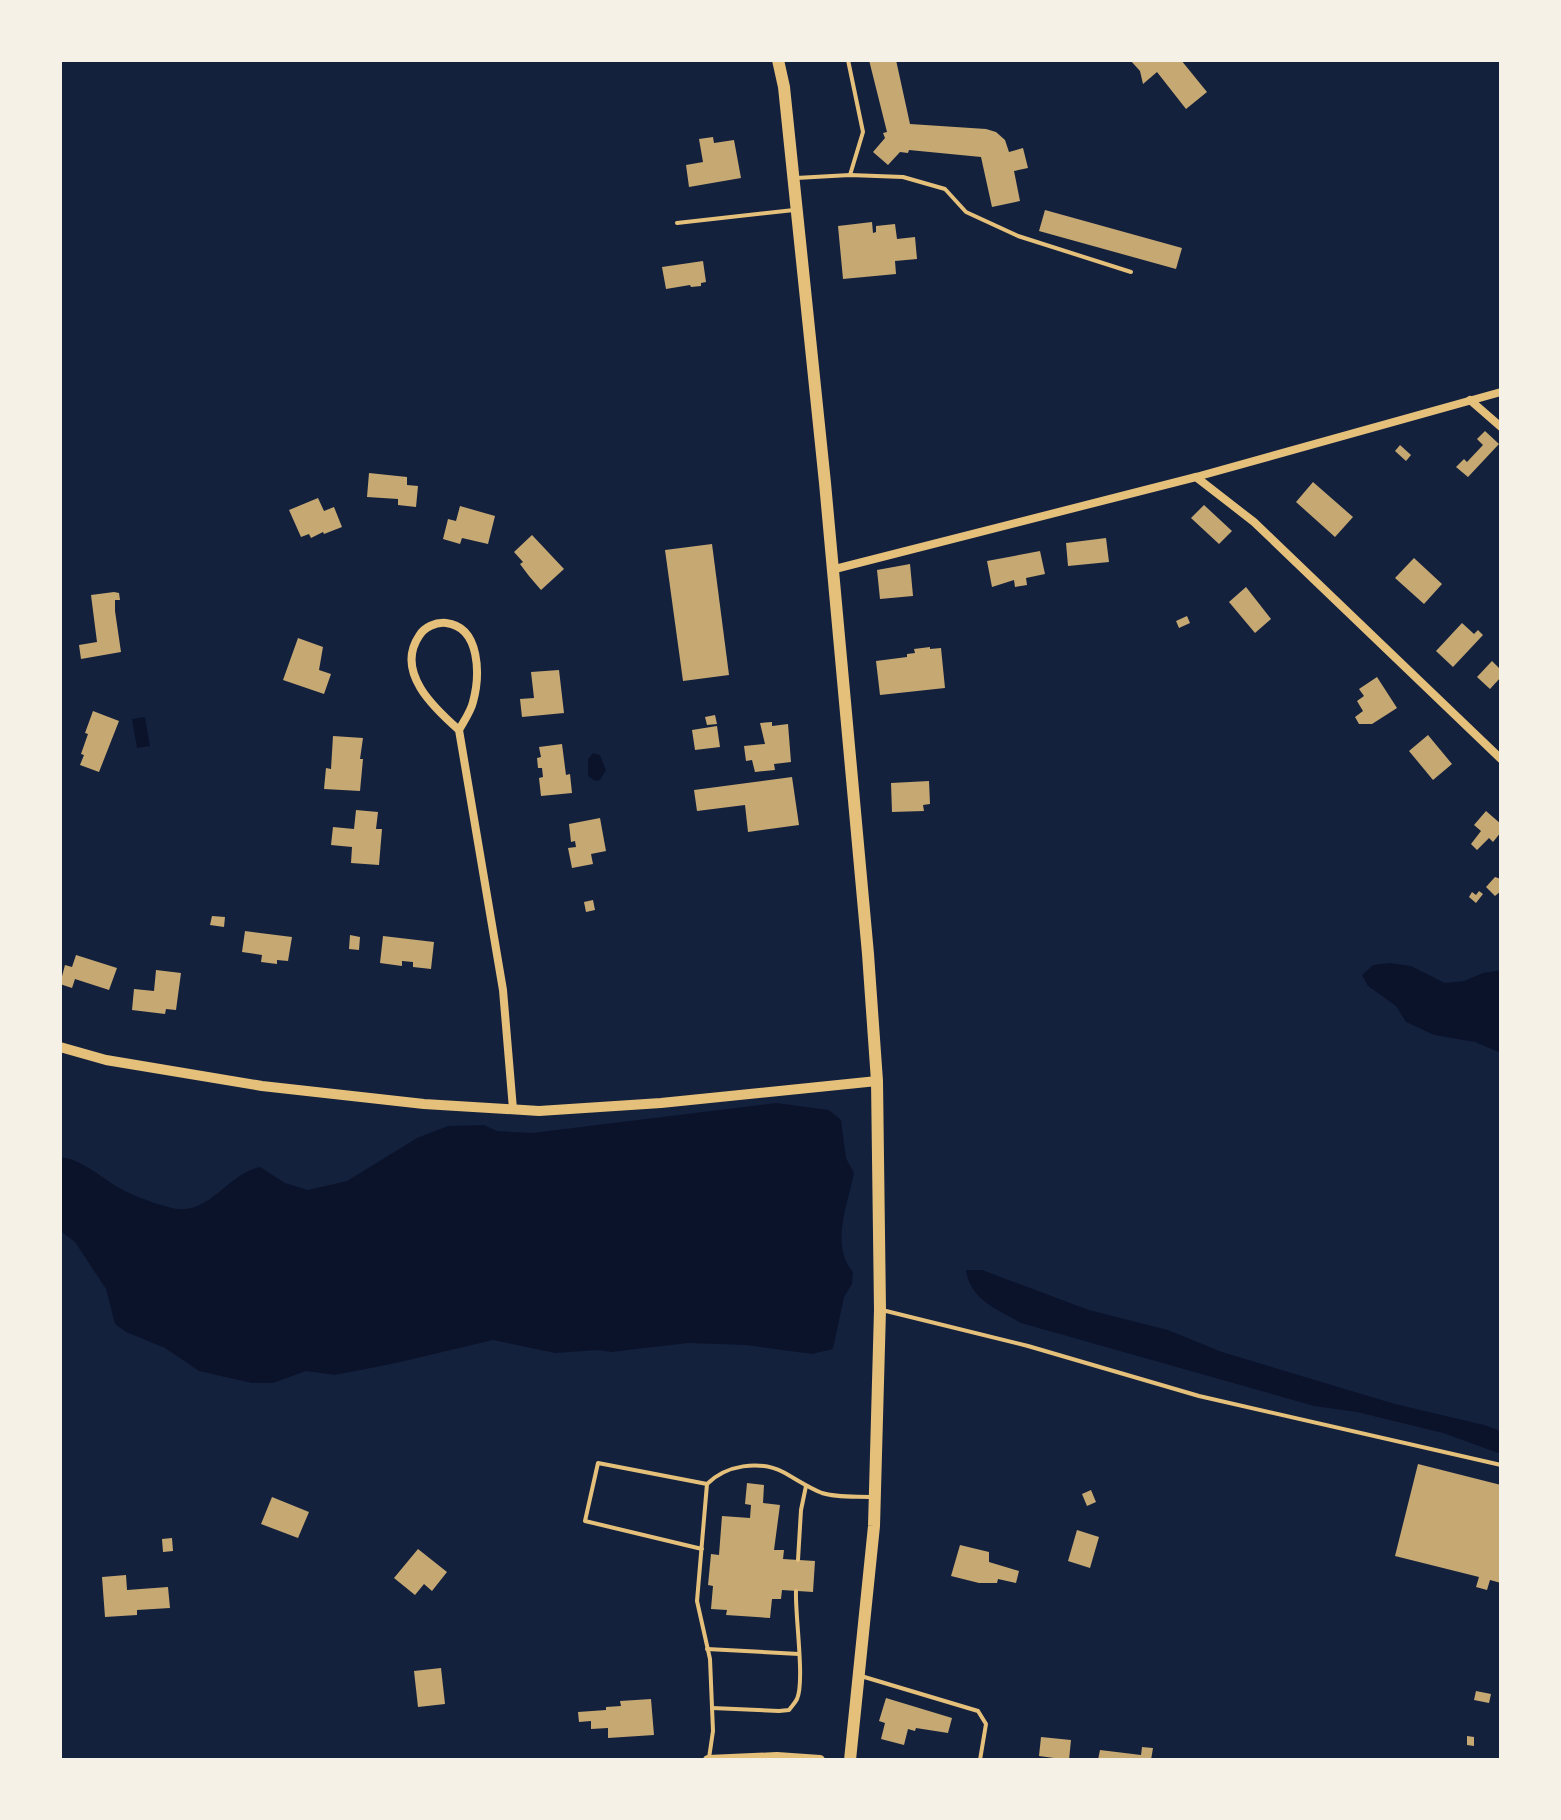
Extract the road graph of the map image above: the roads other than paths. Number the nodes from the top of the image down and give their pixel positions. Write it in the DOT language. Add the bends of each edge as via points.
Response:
graph roads {
  1 [pos="778,60"];
  2 [pos="848,60"];
  3 [pos="850,175"];
  4 [pos="793,178"];
  5 [pos="797,210"];
  6 [pos="677,223"];
  7 [pos="1131,272"];
  8 [pos="1501,392"];
  9 [pos="1470,400"];
  10 [pos="1501,427"];
  11 [pos="1196,477"];
  12 [pos="831,570"];
  13 [pos="459,730"];
  14 [pos="1501,759"];
  15 [pos="60,1047"];
  16 [pos="877,1081"];
  17 [pos="513,1109"];
  18 [pos="880,1310"];
  19 [pos="1501,1465"];
  20 [pos="707,1484"];
  21 [pos="806,1486"];
  22 [pos="875,1498"];
  23 [pos="702,1549"];
  24 [pos="798,1560"];
  25 [pos="796,1591"];
  26 [pos="707,1649"];
  27 [pos="799,1654"];
  28 [pos="857,1674"];
  29 [pos="712,1708"];
  30 [pos="709,1760"];
  31 [pos="820,1760"];
  32 [pos="850,1760"];
  33 [pos="980,1760"];
  1 -- 4 [label="main road"];
  2 -- 3 [label="lane" via="863,132"];
  3 -- 4 [label="lane"];
  3 -- 7 [label="lane" via="903,177 945,189 966,212 993,225"];
  4 -- 5 [label="main road"];
  5 -- 6 [label="lane"];
  5 -- 12 [label="main road"];
  8 -- 9 [label="street"];
  9 -- 10 [label="street"];
  9 -- 11 [label="street"];
  11 -- 12 [label="street"];
  11 -- 14 [label="street" via="1254,522"];
  12 -- 16 [label="main road"];
  13 -- 13 [label="street" via="434,708 416,681 412,664 419,636 429,626 458,627 475,649 473,703"];
  13 -- 17 [label="street" via="503,990"];
  15 -- 17 [label="street" via="106,1060 262,1086"];
  16 -- 17 [label="street" via="661,1103"];
  16 -- 18 [label="main road"];
  18 -- 19 [label="lane" via="1199,1396"];
  18 -- 22 [label="main road"];
  20 -- 21 [label="lane" via="731,1469 756,1466 780,1470"];
  20 -- 23 [label="lane"];
  20 -- 23 [label="lane" via="598,1463 585,1521"];
  21 -- 22 [label="lane" via="825,1494"];
  21 -- 24 [label="lane"];
  22 -- 28 [label="main road"];
  23 -- 26 [label="lane" via="697,1601"];
  25 -- 27 [label="lane"];
  26 -- 27 [label="lane"];
  26 -- 29 [label="lane"];
  27 -- 29 [label="lane" via="797,1699 789,1710"];
  28 -- 32 [label="main road"];
  28 -- 33 [label="lane" via="978,1711 986,1724"];
  29 -- 30 [label="lane"];
  30 -- 31 [label="street"];
}
